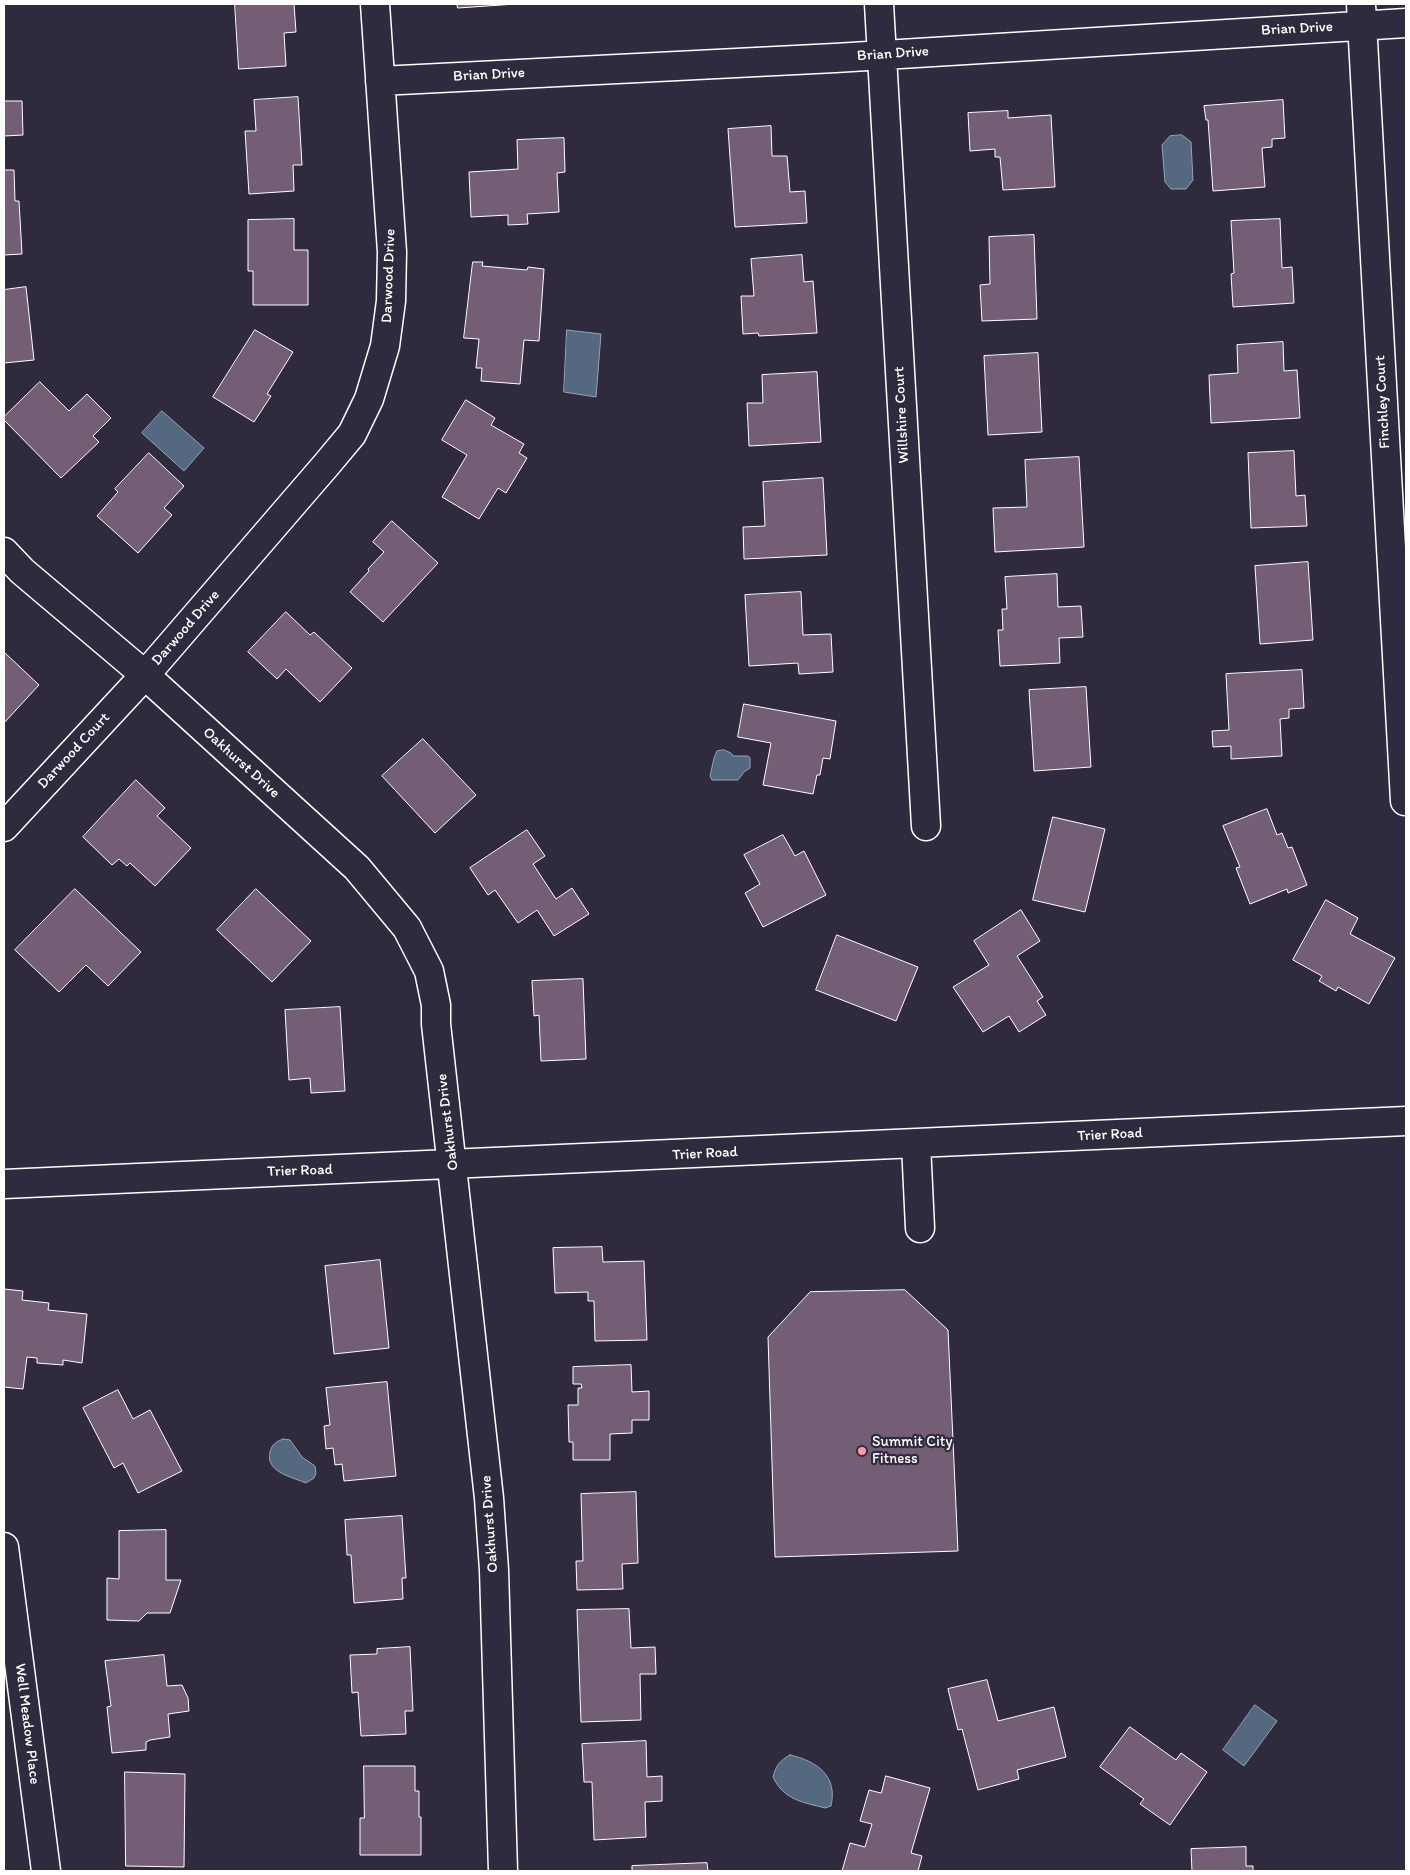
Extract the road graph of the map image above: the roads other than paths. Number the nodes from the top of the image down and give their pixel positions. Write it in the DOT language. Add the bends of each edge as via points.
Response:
graph roads {
  1 [pos="375,4"];
  2 [pos="878,4"];
  3 [pos="1361,15"];
  4 [pos="1406,23"];
  5 [pos="881,55"];
  6 [pos="380,81"];
  7 [pos="4,552"];
  8 [pos="145,675"];
  9 [pos="1405,801"];
  10 [pos="926,826"];
  11 [pos="4,827"];
  12 [pos="1406,1122"];
  13 [pos="916,1144"];
  14 [pos="453,1165"];
  15 [pos="4,1184"];
  16 [pos="920,1228"];
  17 [pos="4,1547"];
  18 [pos="46,1871"];
  19 [pos="503,1871"];
  1 -- 6 [label="street, Darwood Drive"];
  2 -- 5 [label="street, Willshire Court"];
  3 -- 4 [label="street, Brian Drive"];
  3 -- 5 [label="street, Brian Drive"];
  3 -- 9 [label="street, Finchley Court"];
  5 -- 6 [label="street, Brian Drive"];
  5 -- 10 [label="street, Willshire Court"];
  6 -- 8 [label="street, Darwood Drive" via="392,252 391,301 385,346 368,399 352,434 331,460"];
  7 -- 8 [label="street, Oakhurst Drive"];
  8 -- 11 [label="street, Darwood Court"];
  8 -- 14 [label="street, Oakhurst Drive" via="357,868 407,928 429,971 436,1005"];
  12 -- 13 [label="street, Trier Road"];
  13 -- 14 [label="street, Trier Road"];
  13 -- 16 [label="street"];
  14 -- 15 [label="street, Trier Road"];
  14 -- 19 [label="street, Oakhurst Drive" via="490,1498"];
  17 -- 18 [label="street, Well Meadow Place"];
}
